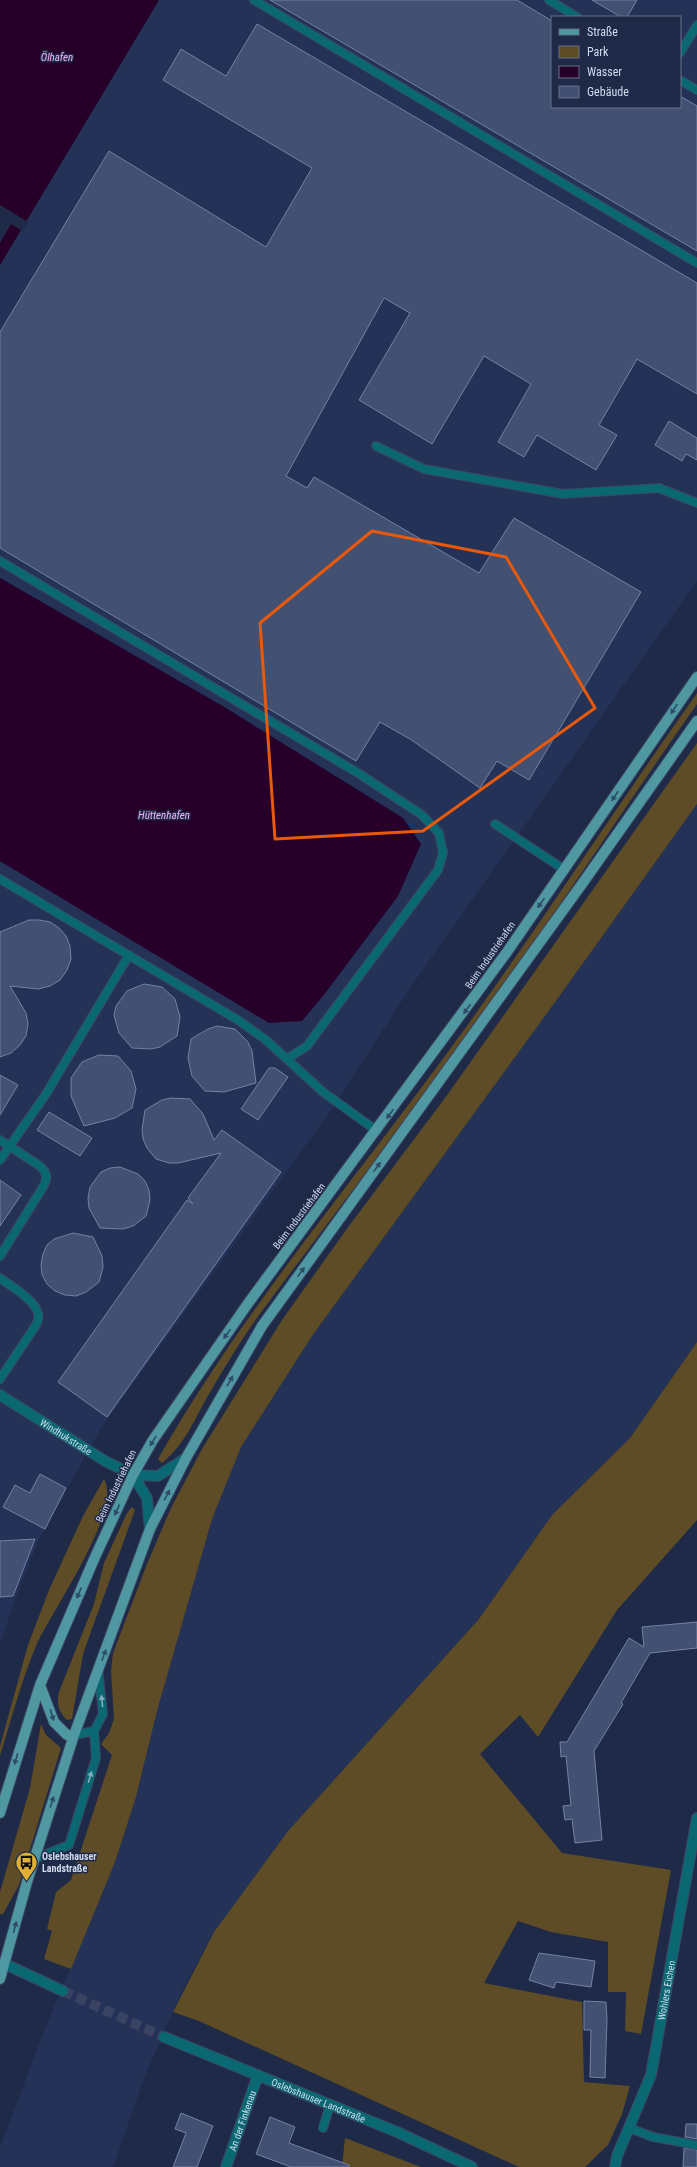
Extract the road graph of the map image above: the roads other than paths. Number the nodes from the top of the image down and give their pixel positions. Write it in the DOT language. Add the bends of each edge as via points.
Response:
graph roads {
  1 [pos="254,0"];
  2 [pos="549,0"];
  3 [pos="575,16"];
  4 [pos="697,25"];
  5 [pos="681,51"];
  6 [pos="681,81"];
  7 [pos="697,90"];
  8 [pos="697,262"];
  9 [pos="376,446"];
  10 [pos="697,503"];
  11 [pos="0,561"];
  12 [pos="697,677"];
  13 [pos="697,721"];
  14 [pos="495,824"];
  15 [pos="565,870"];
  16 [pos="0,879"];
  17 [pos="129,955"];
  18 [pos="287,1059"];
  19 [pos="378,1131"];
  20 [pos="0,1140"];
  21 [pos="10,1146"];
  22 [pos="0,1160"];
  23 [pos="0,1256"];
  24 [pos="0,1278"];
  25 [pos="0,1378"];
  26 [pos="0,1395"];
  27 [pos="186,1458"];
  28 [pos="133,1475"];
  29 [pos="150,1530"];
  30 [pos="98,1669"];
  31 [pos="40,1684"];
  32 [pos="94,1731"];
  33 [pos="74,1735"];
  34 [pos="0,1813"];
  35 [pos="697,1818"];
  36 [pos="34,1859"];
  37 [pos="693,1865"];
  38 [pos="5,1964"];
  39 [pos="0,1978"];
  40 [pos="63,1991"];
  41 [pos="164,2037"];
  42 [pos="258,2075"];
  43 [pos="330,2105"];
  44 [pos="323,2128"];
  45 [pos="629,2128"];
  46 [pos="697,2145"];
  47 [pos="617,2156"];
  48 [pos="226,2167"];
  49 [pos="472,2167"];
  50 [pos="608,2167"];
  51 [pos="614,2167"];
  1 -- 8 [label="lane"];
  2 -- 3 [label="lane"];
  4 -- 5 [label="lane"];
  6 -- 7 [label="lane"];
  9 -- 10 [label="lane" via="424,469 563,494 660,488"];
  11 -- 18 [label="lane" via="358,773 422,815 439,833 443,853 438,870 307,1046"];
  12 -- 15 [label="main road, Beim Industriehafen, one-way"];
  27 -- 13 [label="main road, one-way" via="262,1326 578,890"];
  14 -- 15 [label="lane"];
  15 -- 19 [label="main road, Beim Industriehafen, one-way"];
  16 -- 17 [label="lane"];
  17 -- 18 [label="lane" via="238,1020"];
  17 -- 21 [label="lane" via="46,1094"];
  18 -- 19 [label="lane" via="323,1092"];
  19 -- 28 [label="main road, Beim Industriehafen, one-way" via="198,1373"];
  20 -- 21 [label="lane"];
  21 -- 22 [label="lane"];
  21 -- 23 [label="lane" via="44,1169 47,1178"];
  24 -- 25 [label="lane" via="37,1307 40,1316"];
  26 -- 28 [label="street, Windhukstraße" via="105,1461"];
  27 -- 28 [label="street, Windhukstraße" via="158,1476"];
  29 -- 27 [label="main road, one-way"];
  28 -- 29 [label="street" via="147,1498"];
  28 -- 31 [label="main road, Beim Industriehafen, one-way"];
  30 -- 29 [label="main road, one-way"];
  32 -- 30 [label="lane, one-way" via="103,1714"];
  30 -- 33 [label="main road"];
  31 -- 33 [label="main road, one-way" via="54,1722 67,1735"];
  31 -- 34 [label="main road, Beim Industriehafen, one-way"];
  32 -- 33 [label="lane"];
  36 -- 32 [label="lane, one-way" via="69,1845 96,1758"];
  36 -- 33 [label="main road, one-way"];
  35 -- 37 [label="street, Wohlers Eichen"];
  38 -- 36 [label="main road, one-way"];
  37 -- 45 [label="street, Wohlers Eichen" via="652,2068 642,2100"];
  38 -- 39 [label="main road"];
  38 -- 40 [label="street"];
  41 -- 42 [label="street, Oslebshauser Landstraße"];
  42 -- 43 [label="street, Oslebshauser Landstraße"];
  42 -- 48 [label="street, An der Finkenau"];
  43 -- 44 [label="lane"];
  43 -- 49 [label="street, Oslebshauser Landstraße" via="397,2132"];
  45 -- 46 [label="lane"];
  45 -- 47 [label="street, Wohlers Eichen"];
  47 -- 50 [label="street, Wohlers Eichen"];
  47 -- 51 [label="street, Wohlers Eichen"];
}
